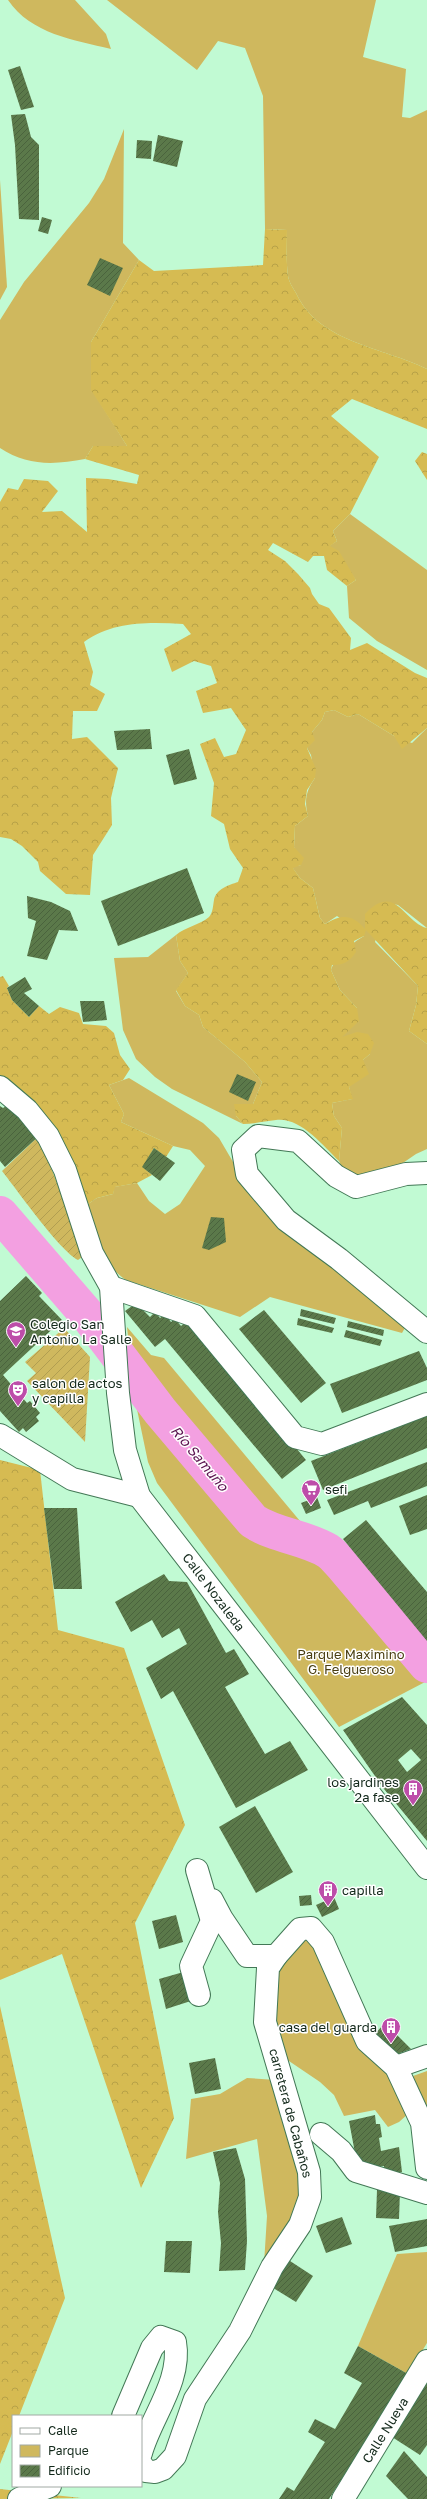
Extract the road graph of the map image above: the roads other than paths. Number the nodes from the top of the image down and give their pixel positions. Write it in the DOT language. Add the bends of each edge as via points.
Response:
graph roads {
  1 [pos="0,1087"];
  2 [pos="427,1173"];
  3 [pos="107,1280"];
  4 [pos="427,1332"];
  5 [pos="427,1404"];
  6 [pos="0,1436"];
  7 [pos="140,1496"];
  8 [pos="427,1868"];
  9 [pos="276,1956"];
  10 [pos="199,1995"];
  11 [pos="427,2056"];
  12 [pos="396,2067"];
  13 [pos="321,2134"];
  14 [pos="427,2168"];
  15 [pos="427,2193"];
  16 [pos="427,2361"];
  17 [pos="124,2415"];
  18 [pos="142,2452"];
  19 [pos="142,2465"];
  20 [pos="48,2487"];
  21 [pos="19,2499"];
  22 [pos="343,2499"];
  1 -- 3 [label="street" via="27,1110 48,1136 65,1170 92,1253"];
  2 -- 4 [label="street" via="406,1174 356,1187 336,1176 298,1141 258,1136 243,1150 247,1174 286,1220 339,1259"];
  3 -- 5 [label="street" via="195,1316 296,1437 322,1444"];
  3 -- 7 [label="street, Calle Nozaleda" via="125,1450"];
  6 -- 7 [label="street" via="72,1479"];
  7 -- 8 [label="street, Calle Nozaleda"];
  9 -- 10 [label="street" via="247,1956 222,1919 197,1870 212,1921 191,1966"];
  9 -- 12 [label="street, carretera de Cabaños" via="300,1929 311,1928 323,1942 367,2041"];
  9 -- 19 [label="street, carretera de Cabaños" via="268,1968 265,2022 309,2172 310,2197 300,2225 272,2267 240,2331 195,2399 175,2456 163,2469 155,2472 146,2470"];
  11 -- 12 [label="street"];
  12 -- 14 [label="street" via="422,2123"];
  13 -- 15 [label="street" via="341,2151 356,2172"];
  16 -- 22 [label="street, Calle Nueva"];
  17 -- 18 [label="street" via="152,2348 161,2337 175,2342 177,2351 169,2387"];
  20 -- 21 [label="street"];
}
